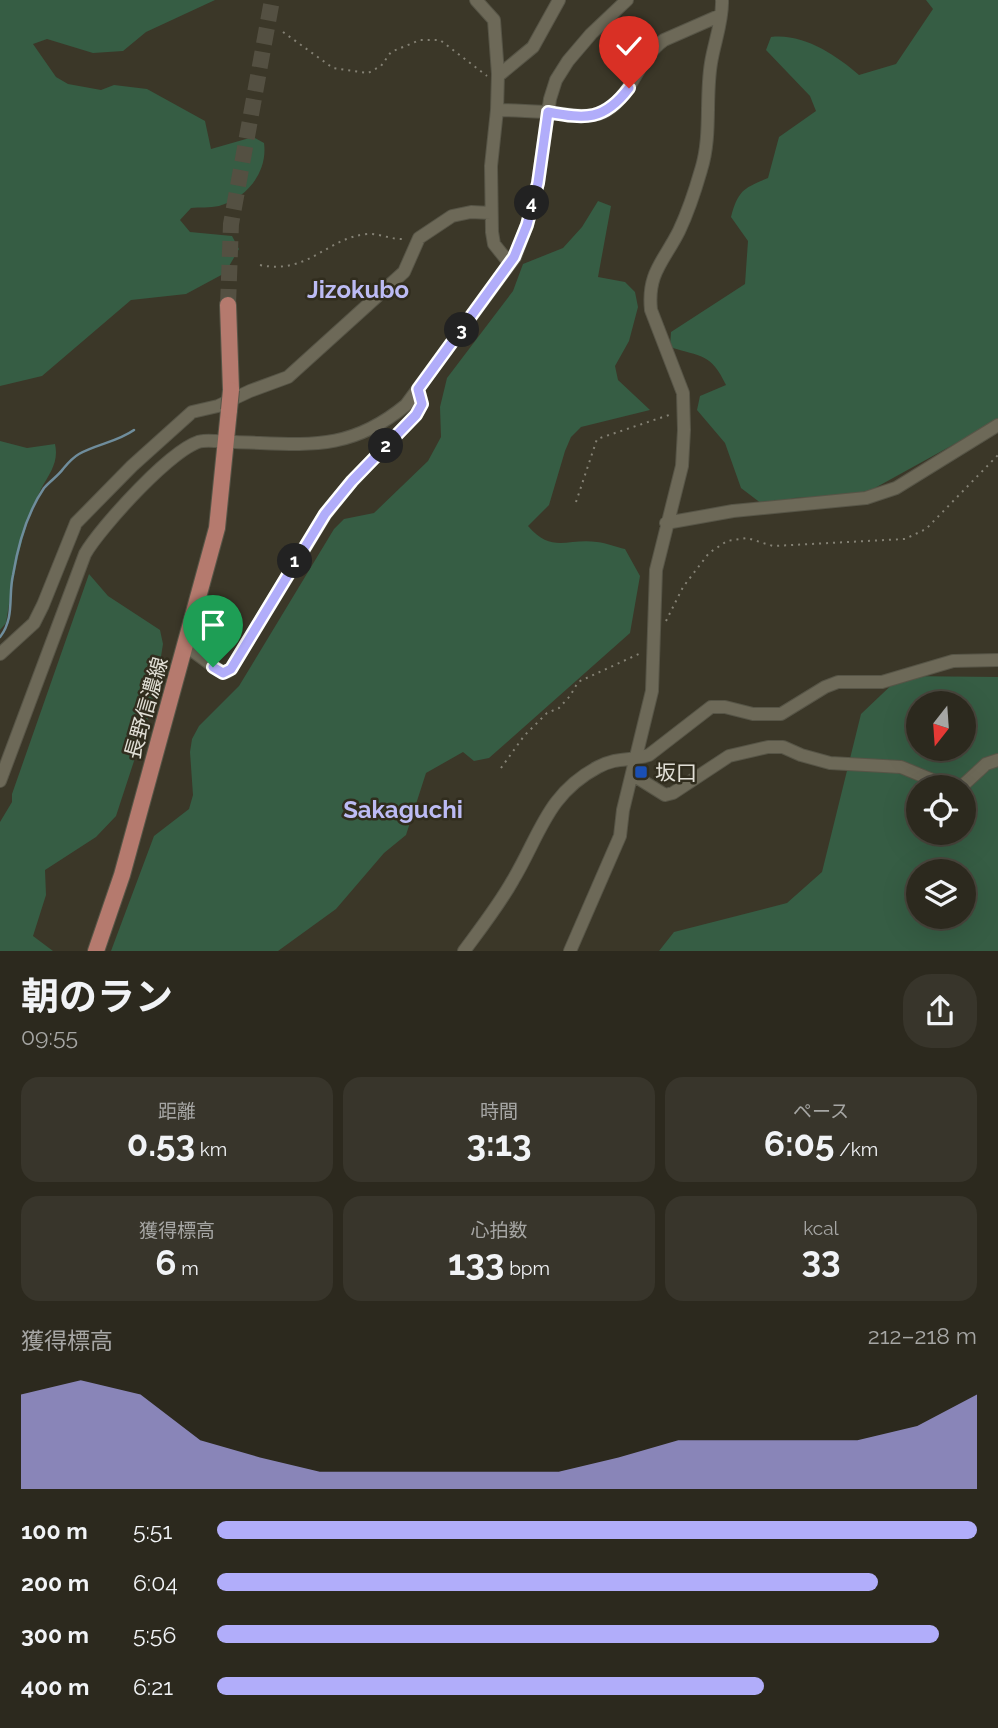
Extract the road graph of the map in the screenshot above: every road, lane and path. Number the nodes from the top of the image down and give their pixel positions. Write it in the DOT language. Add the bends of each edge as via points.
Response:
graph roads {
  1 [pos="476,0"];
  2 [pos="559,0"];
  3 [pos="627,0"];
  4 [pos="722,0"];
  5 [pos="721,15"];
  6 [pos="283,32"];
  7 [pos="498,78"];
  8 [pos="497,110"];
  9 [pos="548,112"];
  10 [pos="491,213"];
  11 [pos="419,238"];
  12 [pos="510,264"];
  13 [pos="260,265"];
  14 [pos="228,305"];
  15 [pos="418,389"];
  16 [pos="683,409"];
  17 [pos="998,425"];
  18 [pos="226,442"];
  19 [pos="998,455"];
  20 [pos="576,502"];
  21 [pos="666,523"];
  22 [pos="665,623"];
  23 [pos="186,646"];
  24 [pos="652,648"];
  25 [pos="0,654"];
  26 [pos="998,660"];
  27 [pos="6,752"];
  28 [pos="637,759"];
  29 [pos="998,760"];
  30 [pos="501,768"];
  31 [pos="633,775"];
  32 [pos="920,775"];
  33 [pos="974,775"];
  34 [pos="0,781"];
  35 [pos="96,951"];
  36 [pos="464,951"];
  37 [pos="570,951"];
  1 -- 7 [label="street" via="494,20"];
  2 -- 7 [label="street" via="533,47"];
  3 -- 9 [label="street" via="568,61 556,80"];
  4 -- 5 [label="street"];
  5 -- 9 [label="street" via="656,45 619,101 598,115 581,118"];
  5 -- 16 [label="street" via="710,66 708,144 702,169 679,230 652,279 649,296 676,369"];
  6 -- 7 [label="path" via="333,68 368,73 381,66 391,52 420,40 439,40 484,75"];
  7 -- 8 [label="street"];
  8 -- 9 [label="street"];
  8 -- 10 [label="street"];
  9 -- 12 [label="street" via="538,183"];
  10 -- 11 [label="street" via="452,216"];
  10 -- 12 [label="street" via="494,244"];
  11 -- 13 [label="path" via="394,240 369,233 301,264"];
  11 -- 25 [label="street" via="404,272 288,377 192,412 132,466 76,523 34,622"];
  12 -- 15 [label="street"];
  14 -- 18 [label="main road, 長野信濃線, bridge" via="231,390"];
  15 -- 18 [label="street" via="393,416 348,438 308,445"];
  15 -- 23 [label="street" via="422,404 416,415 325,514 231,669 220,671"];
  16 -- 20 [label="path" via="597,439"];
  16 -- 21 [label="street" via="682,466"];
  17 -- 21 [label="street" via="896,488 866,498 733,511"];
  18 -- 23 [label="main road, 長野信濃線" via="217,528"];
  18 -- 27 [label="street" via="200,441 181,450 93,540"];
  19 -- 22 [label="path" via="926,529 905,539 773,547 747,538 727,541 709,552 696,569"];
  21 -- 24 [label="street" via="656,570"];
  23 -- 35 [label="main road, 長野信濃線"];
  24 -- 28 [label="street" via="652,691"];
  24 -- 30 [label="path" via="578,682 559,708 547,713 524,736"];
  26 -- 28 [label="street" via="953,660 882,682 838,682 781,714 711,707 649,755"];
  27 -- 34 [label="street"];
  28 -- 31 [label="street"];
  28 -- 36 [label="street" via="620,758 598,767 564,791 505,895"];
  29 -- 33 [label="street"];
  31 -- 32 [label="street" via="664,795 729,756 783,747 818,761 901,767"];
  31 -- 37 [label="street" via="621,836"];
}
